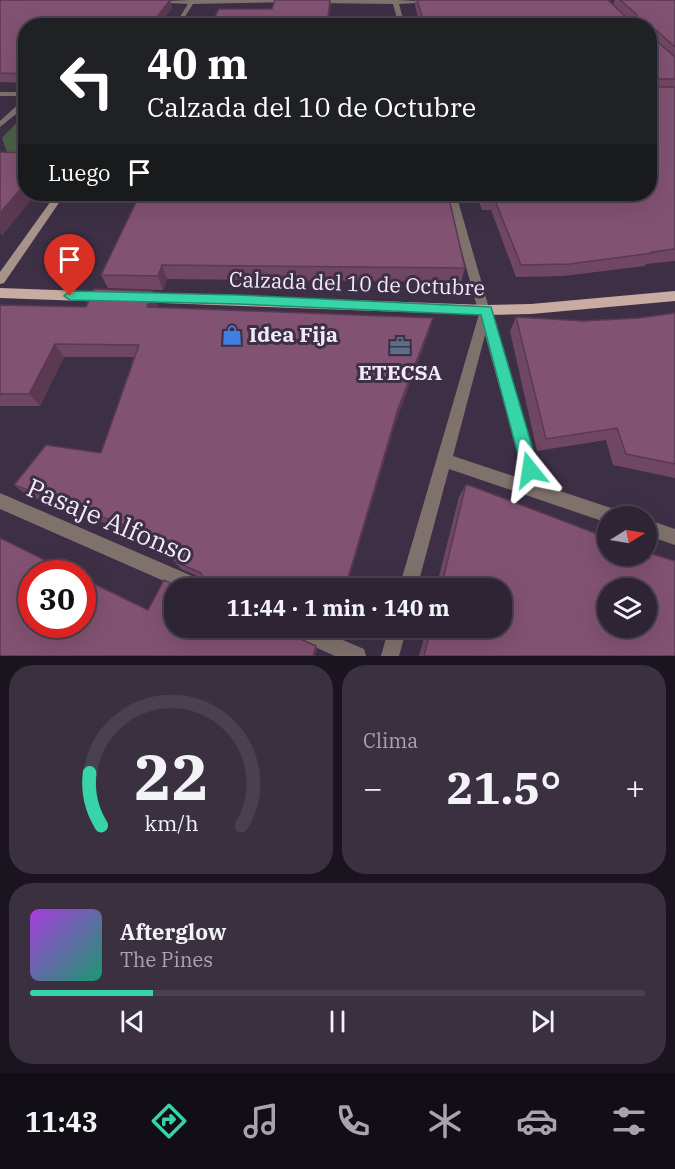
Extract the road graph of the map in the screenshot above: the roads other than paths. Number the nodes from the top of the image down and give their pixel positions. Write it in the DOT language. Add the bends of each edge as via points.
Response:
graph roads {
  1 [pos="192,1"];
  2 [pos="395,1"];
  3 [pos="144,2"];
  4 [pos="300,2"];
  5 [pos="312,2"];
  6 [pos="441,2"];
  7 [pos="181,18"];
  8 [pos="400,18"];
  9 [pos="0,94"];
  10 [pos="18,94"];
  11 [pos="18,109"];
  12 [pos="0,125"];
  13 [pos="55,201"];
  14 [pos="453,201"];
  15 [pos="0,280"];
  16 [pos="0,293"];
  17 [pos="675,296"];
  18 [pos="486,310"];
  19 [pos="444,460"];
  20 [pos="536,492"];
  21 [pos="0,501"];
  22 [pos="597,512"];
  23 [pos="657,531"];
  24 [pos="675,537"];
  25 [pos="177,578"];
  26 [pos="411,578"];
  27 [pos="315,638"];
  28 [pos="395,638"];
  29 [pos="357,656"];
  30 [pos="390,656"];
  1 -- 3 [label="street"];
  1 -- 4 [label="street"];
  1 -- 7 [label="street"];
  2 -- 5 [label="street"];
  2 -- 6 [label="street"];
  2 -- 8 [label="street"];
  9 -- 10 [label="street"];
  11 -- 12 [label="street"];
  13 -- 15 [label="street"];
  14 -- 18 [label="street"];
  16 -- 18 [label="main road, Calzada del 10 de Octubre"];
  17 -- 18 [label="main road, Calzada del 10 de Octubre"];
  18 -- 19 [label="street"];
  18 -- 20 [label="street"];
  19 -- 20 [label="street"];
  19 -- 26 [label="street"];
  20 -- 22 [label="street"];
  21 -- 25 [label="street, Pasaje Alfonso"];
  23 -- 24 [label="street"];
  27 -- 29 [label="street"];
  28 -- 30 [label="street"];
}
